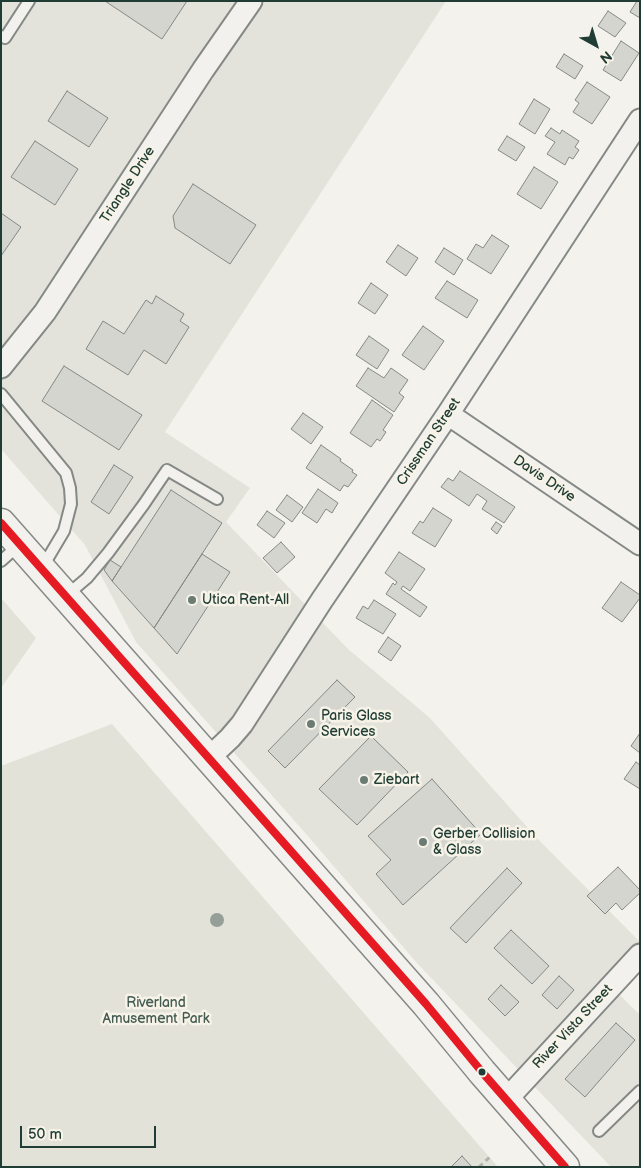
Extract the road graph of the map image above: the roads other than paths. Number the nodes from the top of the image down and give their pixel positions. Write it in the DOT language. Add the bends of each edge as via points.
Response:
graph roads {
  1 [pos="29,1"];
  2 [pos="252,1"];
  3 [pos="1,36"];
  4 [pos="640,120"];
  5 [pos="1,367"];
  6 [pos="1,394"];
  7 [pos="448,414"];
  8 [pos="217,499"];
  9 [pos="1,523"];
  10 [pos="640,544"];
  11 [pos="11,553"];
  12 [pos="41,569"];
  13 [pos="66,597"];
  14 [pos="210,757"];
  15 [pos="640,955"];
  16 [pos="640,1091"];
  17 [pos="506,1100"];
  18 [pos="599,1131"];
  19 [pos="565,1167"];
  1 -- 3 [label="lane" via="5,38"];
  2 -- 5 [label="street, Triangle Drive" via="203,70 45,312"];
  4 -- 7 [label="street, Crissman Street"];
  6 -- 12 [label="lane" via="66,473 70,488 71,504 64,531"];
  7 -- 10 [label="street, Davis Drive"];
  7 -- 14 [label="street, Crissman Street" via="242,724"];
  8 -- 13 [label="lane" via="167,470 108,554"];
  9 -- 11 [label="main road"];
  11 -- 12 [label="main road"];
  12 -- 13 [label="main road"];
  13 -- 14 [label="main road"];
  14 -- 17 [label="main road"];
  15 -- 17 [label="street, River Vista Street"];
  16 -- 18 [label="lane"];
  17 -- 19 [label="main road"];
}
